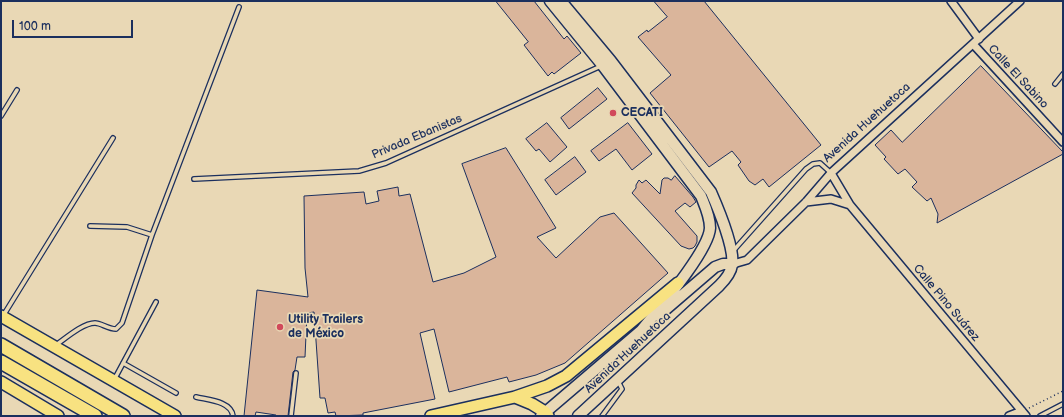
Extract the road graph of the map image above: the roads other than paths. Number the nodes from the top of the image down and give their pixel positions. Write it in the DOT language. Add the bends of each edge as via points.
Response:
graph roads {
  1 [pos="550,1"];
  2 [pos="561,1"];
  3 [pos="951,1"];
  4 [pos="1020,1"];
  5 [pos="239,7"];
  6 [pos="976,42"];
  7 [pos="607,63"];
  8 [pos="1063,74"];
  9 [pos="1055,84"];
  10 [pos="17,90"];
  11 [pos="1,116"];
  12 [pos="113,138"];
  13 [pos="1063,142"];
  14 [pos="831,173"];
  15 [pos="194,179"];
  16 [pos="806,202"];
  17 [pos="850,205"];
  18 [pos="90,226"];
  19 [pos="152,234"];
  20 [pos="732,252"];
  21 [pos="733,264"];
  22 [pos="678,283"];
  23 [pos="156,302"];
  24 [pos="2,317"];
  25 [pos="640,332"];
  26 [pos="1,345"];
  27 [pos="54,347"];
  28 [pos="1,362"];
  29 [pos="123,363"];
  30 [pos="296,372"];
  31 [pos="113,381"];
  32 [pos="618,381"];
  33 [pos="1,382"];
  34 [pos="176,393"];
  35 [pos="196,397"];
  36 [pos="515,397"];
  37 [pos="1063,404"];
  38 [pos="1024,414"];
  39 [pos="544,415"];
  40 [pos="58,416"];
  41 [pos="95,416"];
  42 [pos="123,416"];
  43 [pos="175,416"];
  44 [pos="233,416"];
  45 [pos="291,416"];
  46 [pos="431,416"];
  47 [pos="578,416"];
  48 [pos="602,416"];
  49 [pos="1010,416"];
  50 [pos="1040,416"];
  1 -- 7 [label="main road"];
  2 -- 7 [label="main road"];
  3 -- 6 [label="street, Calle El Sabino"];
  4 -- 6 [label="street, Avenida Huehuetoca"];
  5 -- 19 [label="lane"];
  6 -- 13 [label="street, Calle El Sabino"];
  6 -- 14 [label="street, Avenida Huehuetoca"];
  7 -- 15 [label="lane, Privada Ebanistas" via="386,163 359,171"];
  7 -- 20 [label="main road" via="711,192 720,211"];
  7 -- 22 [label="main road" via="701,196 709,214 710,229 704,246"];
  8 -- 9 [label="lane"];
  10 -- 11 [label="lane"];
  12 -- 24 [label="lane"];
  14 -- 16 [label="street, Avenida Huehuetoca"];
  14 -- 17 [label="street, Calle Pino Suárez"];
  14 -- 20 [label="lane" via="820,163 812,164"];
  16 -- 17 [label="street" via="831,199"];
  16 -- 21 [label="street, Avenida Huehuetoca" via="747,260"];
  17 -- 38 [label="street, Calle Pino Suárez"];
  18 -- 19 [label="lane" via="127,227"];
  19 -- 27 [label="lane" via="122,323 116,329 95,323 84,325"];
  20 -- 21 [label="main road"];
  21 -- 25 [label="main road" via="723,264 706,274"];
  21 -- 32 [label="main road, Avenida Huehuetoca" via="719,286"];
  22 -- 25 [label="main road"];
  22 -- 36 [label="main road" via="566,376 547,386"];
  23 -- 29 [label="lane"];
  24 -- 27 [label="main road"];
  25 -- 39 [label="main road, Avenida Huehuetoca"];
  26 -- 42 [label="highway"];
  27 -- 31 [label="main road"];
  28 -- 41 [label="highway"];
  29 -- 31 [label="lane"];
  29 -- 34 [label="lane"];
  30 -- 45 [label="lane"];
  31 -- 43 [label="main road"];
  32 -- 47 [label="main road, Avenida Huehuetoca"];
  32 -- 48 [label="lane" via="622,389"];
  33 -- 40 [label="main road"];
  35 -- 44 [label="lane" via="226,405"];
  36 -- 39 [label="main road" via="532,404"];
  36 -- 46 [label="main road"];
  37 -- 50 [label="lane"];
  38 -- 49 [label="street"];
}
